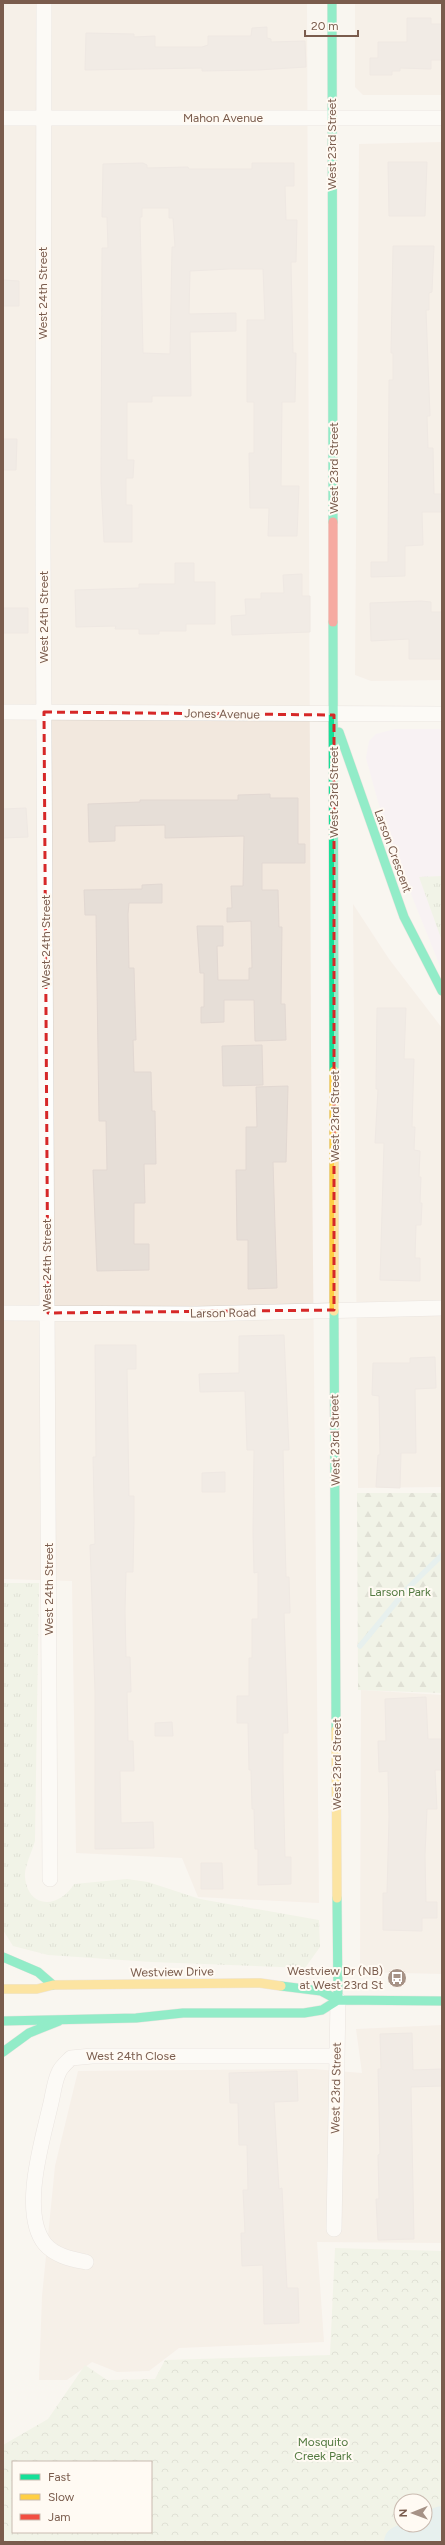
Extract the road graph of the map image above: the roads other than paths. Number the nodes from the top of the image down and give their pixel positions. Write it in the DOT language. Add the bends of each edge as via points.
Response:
graph roads {
  1 [pos="44,3"];
  2 [pos="332,3"];
  3 [pos="3,118"];
  4 [pos="44,118"];
  5 [pos="442,118"];
  6 [pos="332,119"];
  7 [pos="3,712"];
  8 [pos="44,712"];
  9 [pos="334,714"];
  10 [pos="442,714"];
  11 [pos="442,991"];
  12 [pos="442,1308"];
  13 [pos="334,1310"];
  14 [pos="3,1313"];
  15 [pos="48,1313"];
  16 [pos="50,1879"];
  17 [pos="3,1957"];
  18 [pos="53,1984"];
  19 [pos="3,1989"];
  20 [pos="338,2000"];
  21 [pos="442,2001"];
  22 [pos="3,2021"];
  23 [pos="59,2021"];
  24 [pos="3,2052"];
  25 [pos="337,2056"];
  26 [pos="334,2229"];
  27 [pos="86,2262"];
  1 -- 4 [label="street, West 24th Street"];
  2 -- 6 [label="main road, West 23rd Street"];
  3 -- 4 [label="street, Mahon Avenue"];
  4 -- 6 [label="street, Mahon Avenue"];
  4 -- 8 [label="street, West 24th Street"];
  5 -- 6 [label="street, Mahon Avenue"];
  6 -- 9 [label="main road, West 23rd Street"];
  7 -- 8 [label="street, Jones Avenue"];
  8 -- 9 [label="street, Jones Avenue"];
  8 -- 15 [label="street, West 24th Street"];
  9 -- 10 [label="street, Jones Avenue"];
  9 -- 11 [label="main road, Larson Crescent" via="368,819 404,917"];
  9 -- 13 [label="main road, West 23rd Street"];
  12 -- 13 [label="street, Larson Road"];
  13 -- 15 [label="street, Larson Road" via="197,1314"];
  13 -- 20 [label="main road, West 23rd Street"];
  14 -- 15 [label="street, Larson Road"];
  15 -- 16 [label="street, West 24th Street"];
  17 -- 18 [label="main road" via="38,1972"];
  18 -- 19 [label="main road, Westview Drive" via="37,1989"];
  18 -- 20 [label="main road, Westview Drive" via="260,1983 321,1991"];
  20 -- 21 [label="main road, Westview Drive"];
  20 -- 23 [label="main road" via="322,2010 304,2013 183,2013"];
  20 -- 25 [label="street, West 23rd Street"];
  22 -- 23 [label="main road"];
  23 -- 24 [label="main road" via="38,2028 15,2041"];
  25 -- 26 [label="street, West 23rd Street"];
  25 -- 27 [label="street, West 24th Close" via="71,2058 59,2071 35,2171 34,2194 36,2220 45,2244 70,2259"];
}
